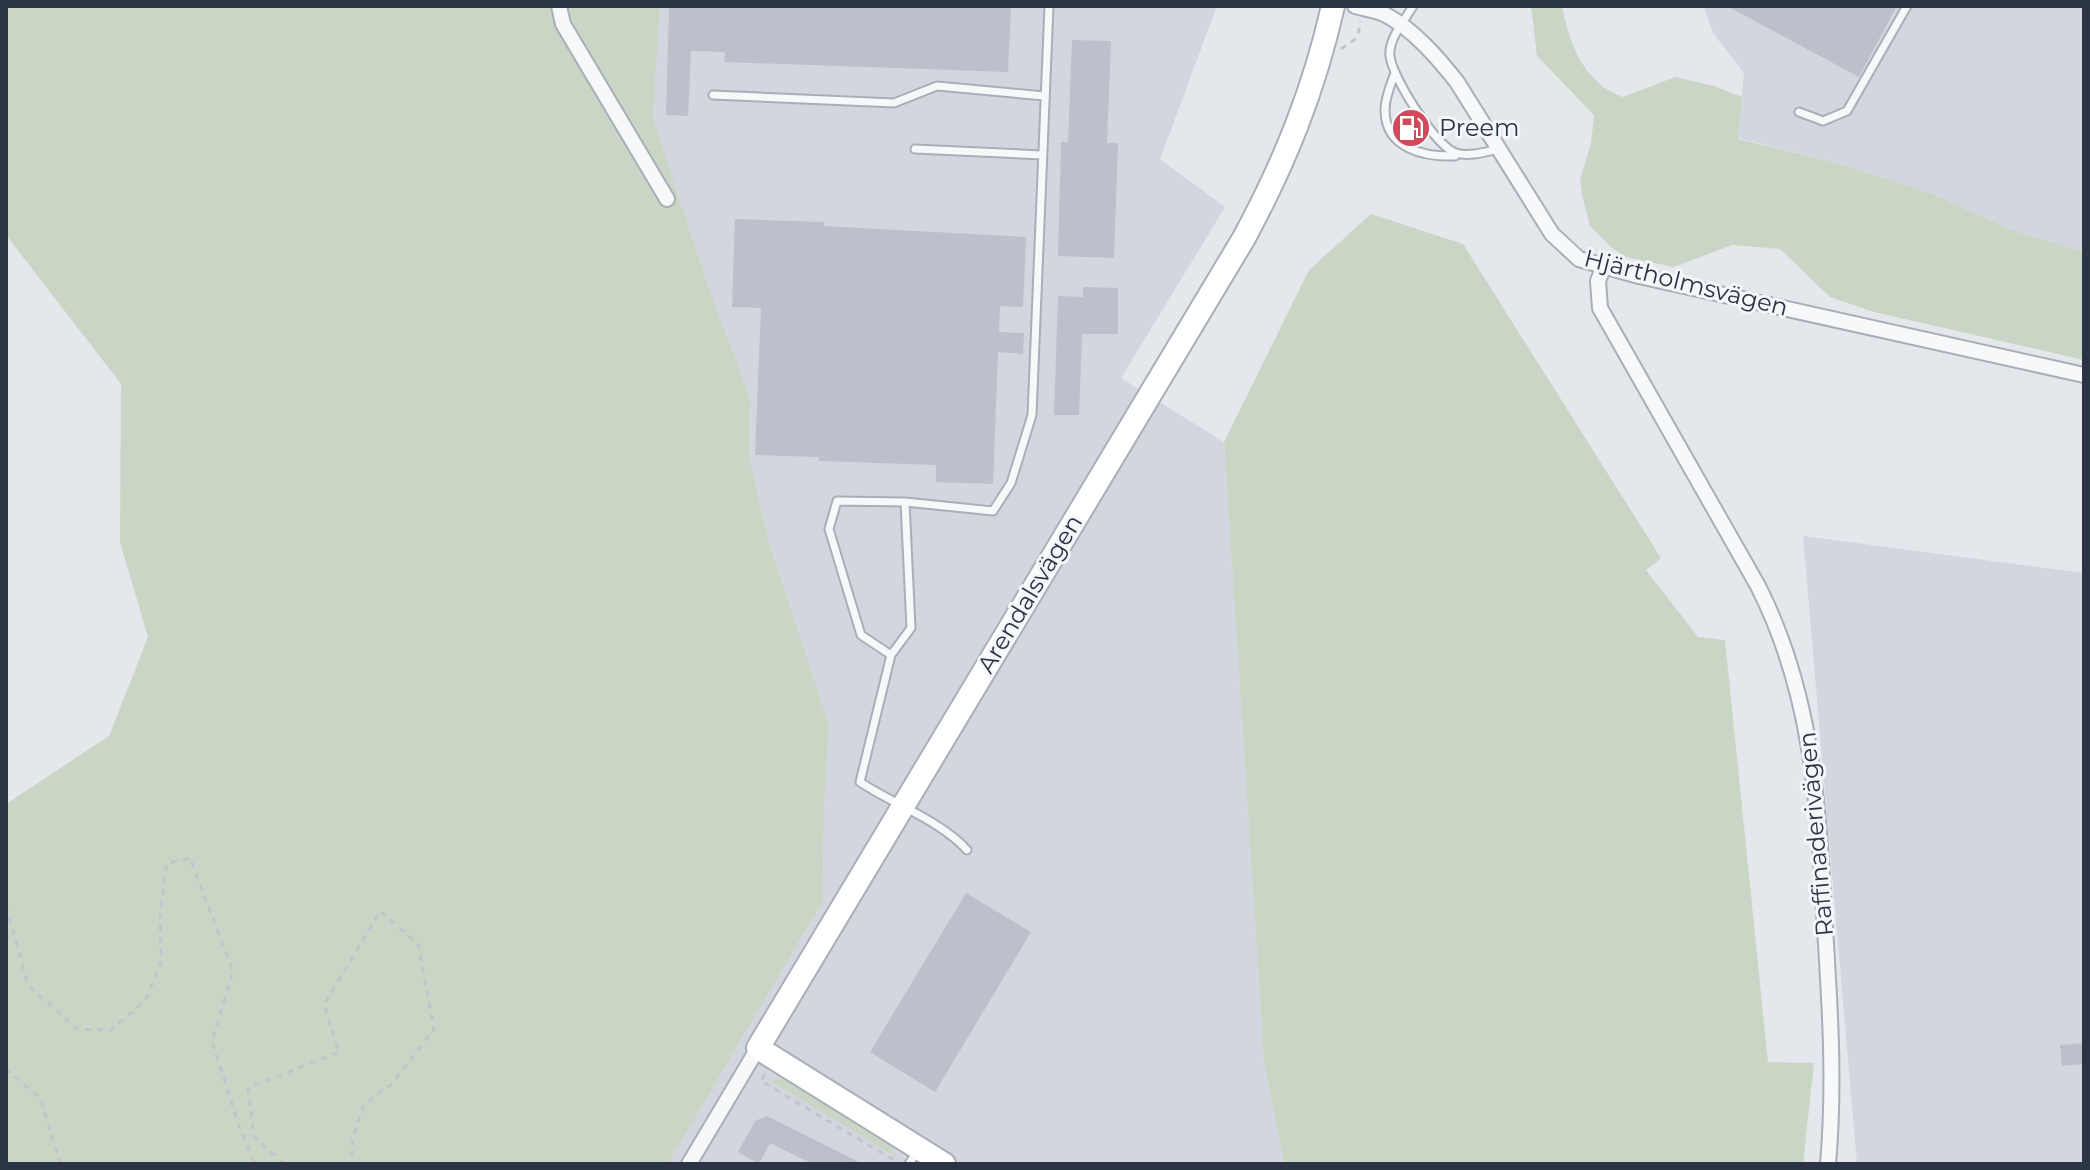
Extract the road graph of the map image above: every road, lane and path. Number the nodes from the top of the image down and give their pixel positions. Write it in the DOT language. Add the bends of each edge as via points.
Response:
graph roads {
  1 [pos="559,6"];
  2 [pos="1049,6"];
  3 [pos="1333,6"];
  4 [pos="1355,6"];
  5 [pos="1413,6"];
  6 [pos="1907,6"];
  7 [pos="1402,25"];
  8 [pos="1395,73"];
  9 [pos="713,95"];
  10 [pos="1044,96"];
  11 [pos="1799,112"];
  12 [pos="915,149"];
  13 [pos="1499,149"];
  14 [pos="1042,155"];
  15 [pos="1465,155"];
  16 [pos="667,199"];
  17 [pos="1603,268"];
  18 [pos="2084,375"];
  19 [pos="905,502"];
  20 [pos="891,655"];
  21 [pos="902,808"];
  22 [pos="967,850"];
  23 [pos="6,906"];
  24 [pos="766,1054"];
  25 [pos="6,1069"];
  26 [pos="914,1156"];
  27 [pos="60,1164"];
  28 [pos="255,1164"];
  29 [pos="284,1164"];
  30 [pos="351,1164"];
  31 [pos="689,1164"];
  32 [pos="901,1164"];
  33 [pos="944,1164"];
  34 [pos="1828,1164"];
  1 -- 16 [label="street" via="563,24"];
  2 -- 10 [label="lane"];
  3 -- 21 [label="street, Arendalsvägen" via="1313,82 1277,175"];
  4 -- 7 [label="street, Hjärtholmsvägen" via="1383,13"];
  5 -- 7 [label="lane"];
  6 -- 11 [label="lane" via="1847,111 1823,121"];
  7 -- 8 [label="lane" via="1389,56"];
  7 -- 13 [label="street, Hjärtholmsvägen" via="1441,61"];
  8 -- 15 [label="lane" via="1437,141"];
  8 -- 15 [label="lane" via="1385,111 1402,145 1424,155"];
  9 -- 10 [label="lane" via="894,103 937,86"];
  10 -- 14 [label="lane"];
  12 -- 14 [label="lane"];
  13 -- 15 [label="lane"];
  13 -- 17 [label="street, Hjärtholmsvägen" via="1552,234 1579,259"];
  14 -- 19 [label="lane" via="1032,415 1011,483 993,511"];
  17 -- 18 [label="street, Hjärtholmsvägen"];
  17 -- 34 [label="street, Raffinaderivägen" via="1598,281 1600,308 1758,586 1802,704 1822,847 1833,1096"];
  19 -- 20 [label="lane" via="911,628"];
  19 -- 20 [label="lane" via="837,501 829,529 861,635"];
  20 -- 21 [label="lane" via="860,782"];
  21 -- 22 [label="lane" via="956,837"];
  21 -- 24 [label="street, Arendalsvägen"];
  23 -- 28 [label="path" via="28,985 77,1029 111,1030 145,1001 161,962 167,863 190,858 233,971 212,1041"];
  24 -- 26 [label="street"];
  24 -- 31 [label="street, Arendalsvägen"];
  24 -- 32 [label="path" via="761,1081"];
  25 -- 27 [label="path" via="41,1099"];
  26 -- 33 [label="street"];
  29 -- 30 [label="path" via="254,1137 248,1088 339,1052 324,1005 380,911 418,944 434,1029 392,1084 364,1104"];
}
